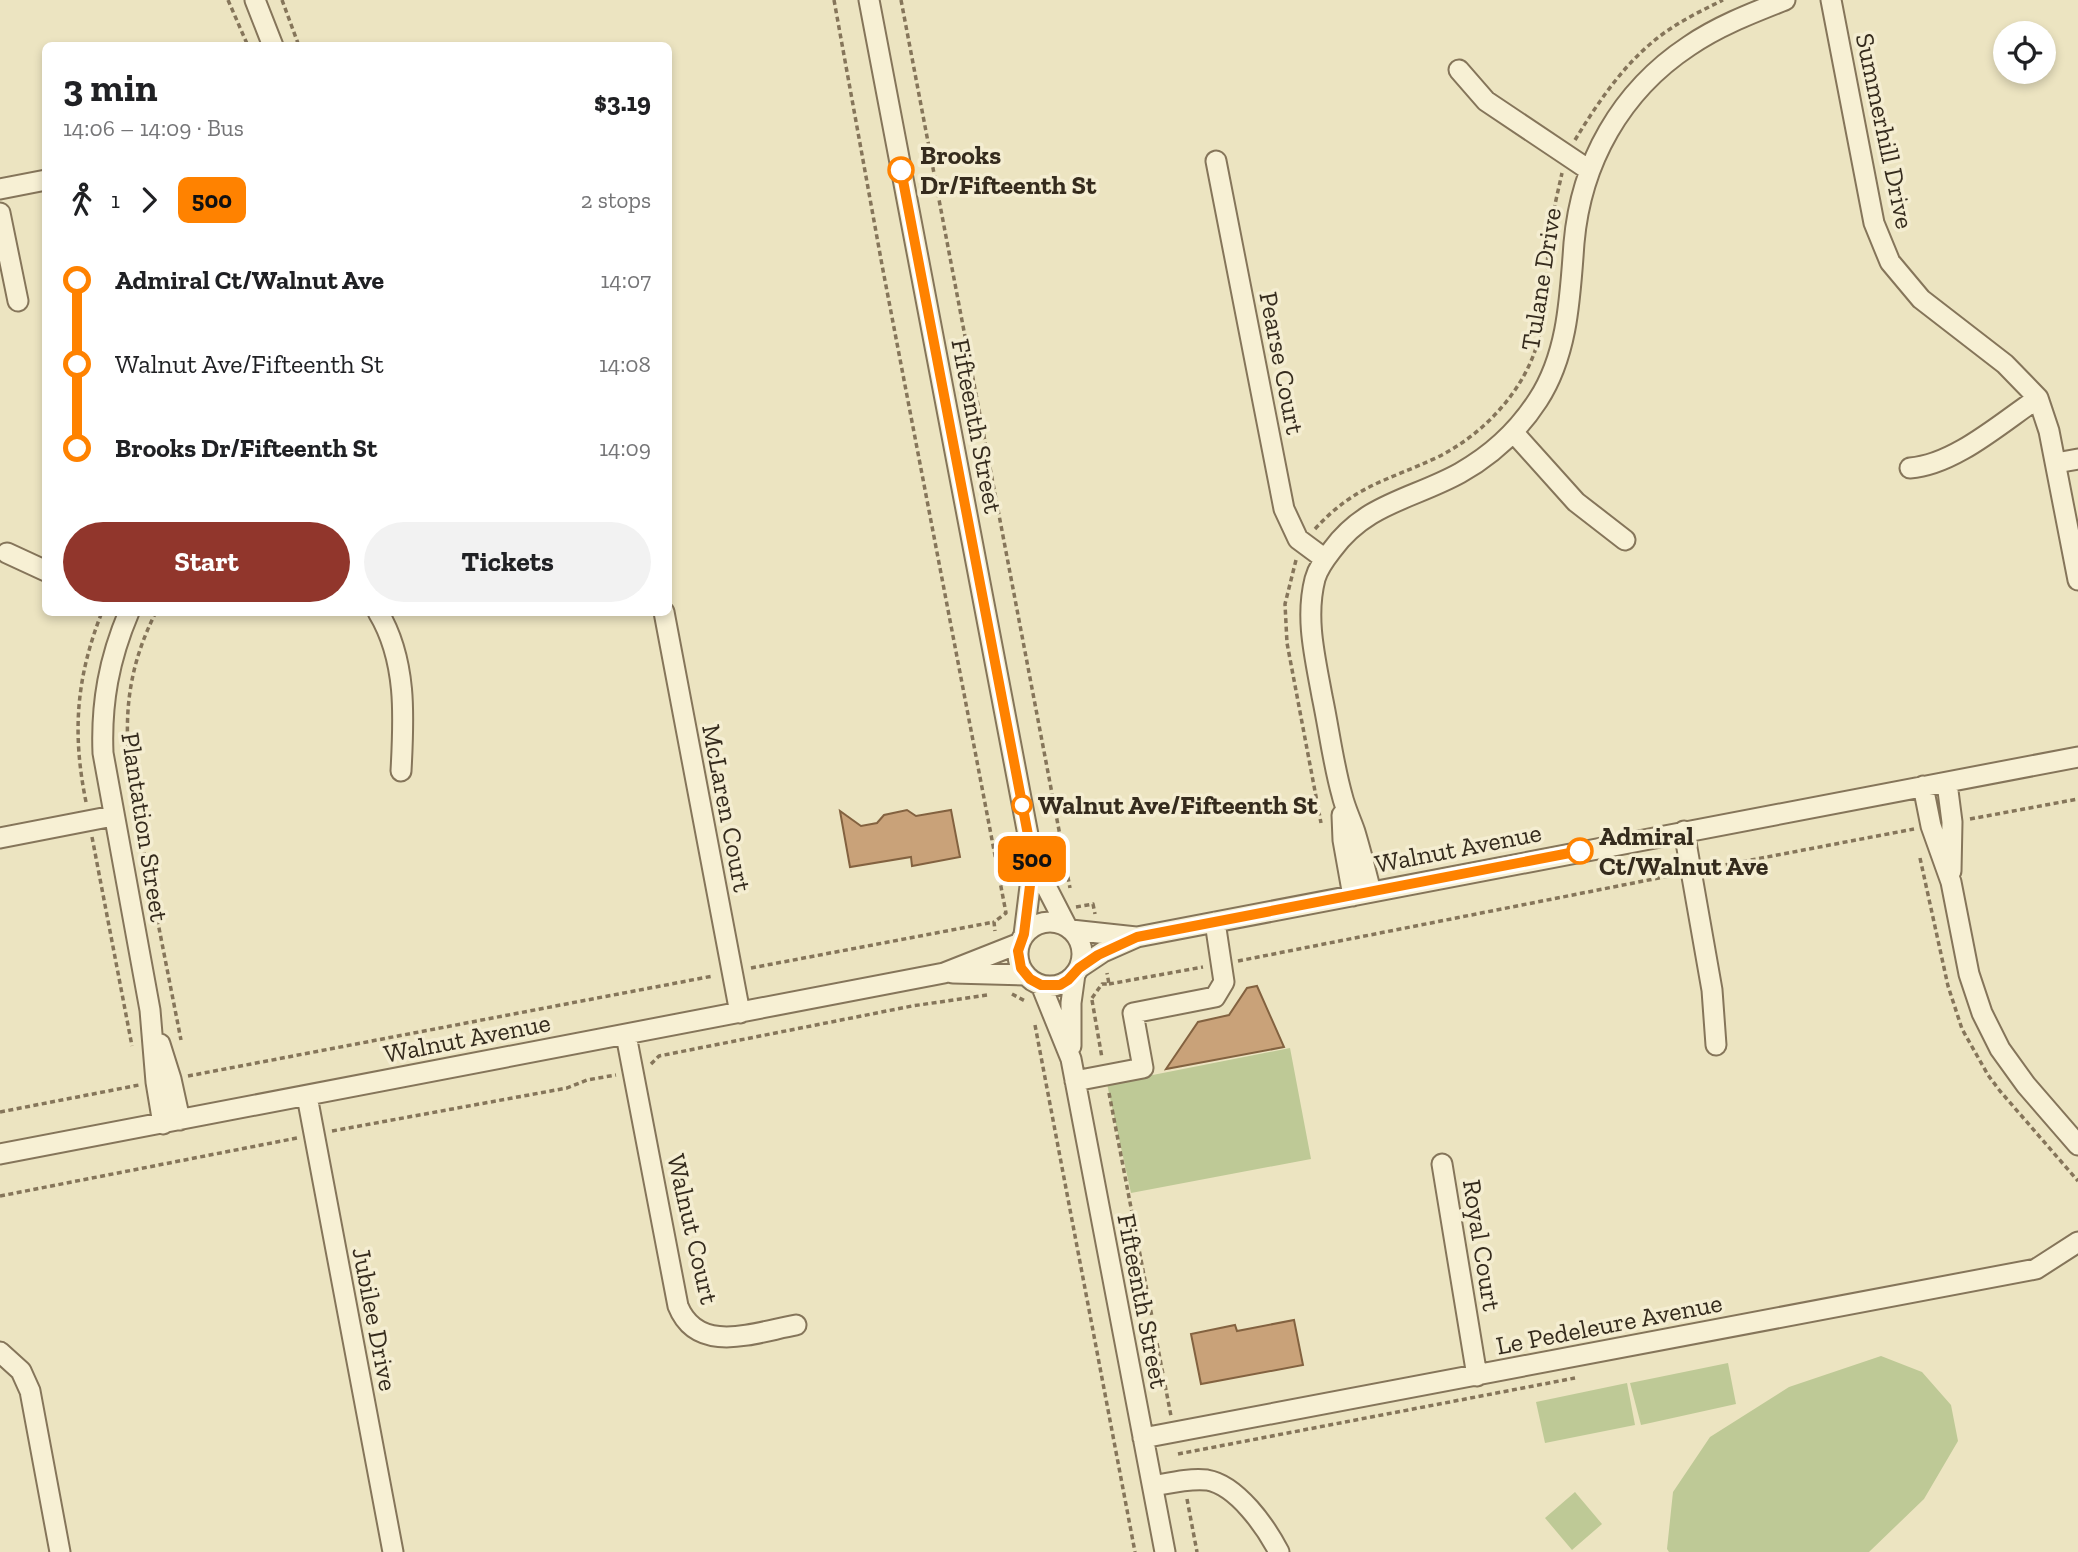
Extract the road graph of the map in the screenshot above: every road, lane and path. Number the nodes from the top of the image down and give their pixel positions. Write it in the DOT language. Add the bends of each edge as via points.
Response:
graph roads {
  1 [pos="228,0"];
  2 [pos="255,0"];
  3 [pos="282,0"];
  4 [pos="834,0"];
  5 [pos="869,0"];
  6 [pos="901,0"];
  7 [pos="1723,0"];
  8 [pos="1785,0"];
  9 [pos="1831,0"];
  10 [pos="246,42"];
  11 [pos="271,42"];
  12 [pos="298,42"];
  13 [pos="1459,71"];
  14 [pos="1569,156"];
  15 [pos="1216,161"];
  16 [pos="1589,170"];
  17 [pos="42,181"];
  18 [pos="0,189"];
  19 [pos="0,213"];
  20 [pos="18,302"];
  21 [pos="2038,398"];
  22 [pos="1514,433"];
  23 [pos="2078,459"];
  24 [pos="2056,463"];
  25 [pos="1910,468"];
  26 [pos="1625,540"];
  27 [pos="1304,545"];
  28 [pos="7,553"];
  29 [pos="1325,559"];
  30 [pos="42,569"];
  31 [pos="2078,580"];
  32 [pos="128,616"];
  33 [pos="154,616"];
  34 [pos="380,616"];
  35 [pos="665,616"];
  36 [pos="2078,757"];
  37 [pos="401,771"];
  38 [pos="1947,783"];
  39 [pos="1923,786"];
  40 [pos="2078,799"];
  41 [pos="113,816"];
  42 [pos="89,821"];
  43 [pos="1952,822"];
  44 [pos="1931,827"];
  45 [pos="1684,831"];
  46 [pos="1323,833"];
  47 [pos="0,838"];
  48 [pos="1033,861"];
  49 [pos="1691,872"];
  50 [pos="1951,882"];
  51 [pos="1362,894"];
  52 [pos="1072,895"];
  53 [pos="1074,907"];
  54 [pos="994,922"];
  55 [pos="1215,922"];
  56 [pos="1069,929"];
  57 [pos="1099,932"];
  58 [pos="1137,937"];
  59 [pos="1022,939"];
  60 [pos="999,952"];
  61 [pos="1103,952"];
  62 [pos="1221,964"];
  63 [pos="1077,971"];
  64 [pos="732,972"];
  65 [pos="944,973"];
  66 [pos="1002,975"];
  67 [pos="1033,980"];
  68 [pos="1108,984"];
  69 [pos="994,994"];
  70 [pos="1031,1006"];
  71 [pos="740,1013"];
  72 [pos="1034,1020"];
  73 [pos="626,1035"];
  74 [pos="1716,1045"];
  75 [pos="183,1049"];
  76 [pos="134,1059"];
  77 [pos="1071,1059"];
  78 [pos="633,1072"];
  79 [pos="1105,1075"];
  80 [pos="163,1081"];
  81 [pos="1075,1082"];
  82 [pos="307,1096"];
  83 [pos="0,1112"];
  84 [pos="171,1122"];
  85 [pos="313,1134"];
  86 [pos="2074,1134"];
  87 [pos="0,1154"];
  88 [pos="1441,1164"];
  89 [pos="0,1196"];
  90 [pos="2078,1242"];
  91 [pos="796,1325"];
  92 [pos="0,1352"];
  93 [pos="1477,1376"];
  94 [pos="1174,1432"];
  95 [pos="1143,1438"];
  96 [pos="1183,1480"];
  97 [pos="1153,1486"];
  98 [pos="60,1552"];
  99 [pos="393,1552"];
  100 [pos="1135,1552"];
  101 [pos="1165,1552"];
  102 [pos="1197,1552"];
  103 [pos="1279,1552"];
  1 -- 10 [label="path"];
  2 -- 11 [label="street"];
  3 -- 12 [label="path"];
  4 -- 54 [label="path" via="1006,913"];
  5 -- 48 [label="street, Fifteenth Street"];
  6 -- 52 [label="path"];
  7 -- 14 [label="path" via="1669,29 1633,60 1602,97"];
  8 -- 16 [label="street, Tulane Drive" via="1726,24 1663,65 1614,121"];
  9 -- 21 [label="street, Summerhill Drive" via="1874,223 1891,262 1921,299 2005,364"];
  13 -- 14 [label="street" via="1486,101"];
  14 -- 16 [label="street"];
  14 -- 27 [label="path" via="1553,210 1540,335 1510,397 1459,445 1340,504"];
  15 -- 27 [label="street, Pearse Court" via="1284,509"];
  16 -- 22 [label="street, Tulane Drive" via="1578,205 1562,343 1551,376"];
  17 -- 18 [label="street"];
  19 -- 20 [label="street"];
  21 -- 24 [label="street, Summerhill Drive"];
  21 -- 25 [label="street" via="1950,457"];
  22 -- 26 [label="street" via="1576,502"];
  22 -- 29 [label="street, Tulane Drive" via="1459,474 1356,523"];
  23 -- 24 [label="street"];
  24 -- 31 [label="street, Summerhill Drive"];
  27 -- 29 [label="street, Pearse Court"];
  27 -- 46 [label="path" via="1288,585 1285,614"];
  28 -- 30 [label="street"];
  29 -- 51 [label="street, Tulane Drive" via="1310,600 1310,627 1342,796 1343,840"];
  32 -- 41 [label="street, Plantation Street" via="109,667 104,697 103,753"];
  33 -- 75 [label="path" via="130,685 126,738"];
  34 -- 37 [label="street" via="392,643 403,694"];
  35 -- 64 [label="street, McLaren Court"];
  36 -- 38 [label="street, Walnut Avenue"];
  38 -- 39 [label="street, Walnut Avenue"];
  38 -- 43 [label="street"];
  39 -- 44 [label="street"];
  39 -- 45 [label="street, Walnut Avenue"];
  40 -- 43 [label="path"];
  41 -- 42 [label="street"];
  41 -- 80 [label="street, Plantation Street"];
  42 -- 47 [label="street"];
  42 -- 76 [label="path"];
  43 -- 50 [label="street"];
  44 -- 49 [label="path"];
  44 -- 50 [label="street"];
  45 -- 49 [label="street"];
  45 -- 51 [label="street, Walnut Avenue"];
  48 -- 56 [label="street, Fifteenth Street"];
  48 -- 59 [label="street, Fifteenth Street"];
  49 -- 62 [label="path"];
  49 -- 74 [label="street" via="1712,990"];
  50 -- 86 [label="street" via="1969,974 1982,1013 2020,1076"];
  51 -- 55 [label="street, Walnut Avenue"];
  53 -- 57 [label="path" via="1093,904"];
  54 -- 60 [label="path"];
  54 -- 64 [label="path"];
  55 -- 58 [label="street, Walnut Avenue"];
  55 -- 62 [label="street"];
  56 -- 57 [label="street, Walnut Avenue"];
  56 -- 59 [label="street" via="1039,923"];
  56 -- 63 [label="street" via="1081,948"];
  57 -- 58 [label="street, Walnut Avenue"];
  58 -- 61 [label="street, Walnut Avenue"];
  59 -- 60 [label="street, Walnut Avenue"];
  59 -- 67 [label="street" via="1018,960"];
  60 -- 65 [label="street, Walnut Avenue"];
  61 -- 63 [label="street, Walnut Avenue"];
  61 -- 68 [label="path"];
  62 -- 68 [label="path"];
  62 -- 79 [label="street" via="1224,982 1215,997 1133,1013 1143,1068"];
  63 -- 67 [label="street" via="1060,985"];
  63 -- 77 [label="street, Fifteenth Street" via="1071,1003"];
  64 -- 71 [label="street, McLaren Court"];
  64 -- 80 [label="path"];
  65 -- 66 [label="street, Walnut Avenue"];
  65 -- 71 [label="street, Walnut Avenue"];
  66 -- 67 [label="street, Walnut Avenue"];
  66 -- 70 [label="path" via="1007,992"];
  67 -- 77 [label="street, Fifteenth Street"];
  68 -- 79 [label="path" via="1102,984 1091,998"];
  69 -- 78 [label="path" via="659,1056 650,1068"];
  71 -- 73 [label="street, Walnut Avenue"];
  72 -- 100 [label="path"];
  73 -- 78 [label="street, Walnut Court"];
  73 -- 82 [label="street, Walnut Avenue"];
  77 -- 81 [label="street, Fifteenth Street"];
  78 -- 85 [label="path"];
  78 -- 91 [label="street, Walnut Court" via="682,1316 699,1332 720,1338"];
  79 -- 81 [label="street"];
  79 -- 94 [label="path"];
  80 -- 83 [label="path"];
  80 -- 84 [label="street, Plantation Street"];
  81 -- 95 [label="street, Fifteenth Street"];
  82 -- 84 [label="street, Walnut Avenue"];
  82 -- 85 [label="street, Jubilee Drive"];
  84 -- 87 [label="street, Walnut Avenue"];
  85 -- 89 [label="path"];
  85 -- 99 [label="street, Jubilee Drive"];
  88 -- 93 [label="street, Royal Court"];
  90 -- 93 [label="street, Le Pedeleure Avenue" via="2036,1269"];
  92 -- 98 [label="street" via="20,1371 30,1391"];
  93 -- 94 [label="street, Le Pedeleure Avenue"];
  94 -- 95 [label="street, Le Pedeleure Avenue"];
  94 -- 96 [label="path"];
  95 -- 97 [label="street, Fifteenth Street"];
  96 -- 97 [label="street"];
  96 -- 102 [label="path"];
  96 -- 103 [label="street" via="1205,1480 1230,1491 1260,1521"];
  97 -- 101 [label="street, Fifteenth Street"];
}
